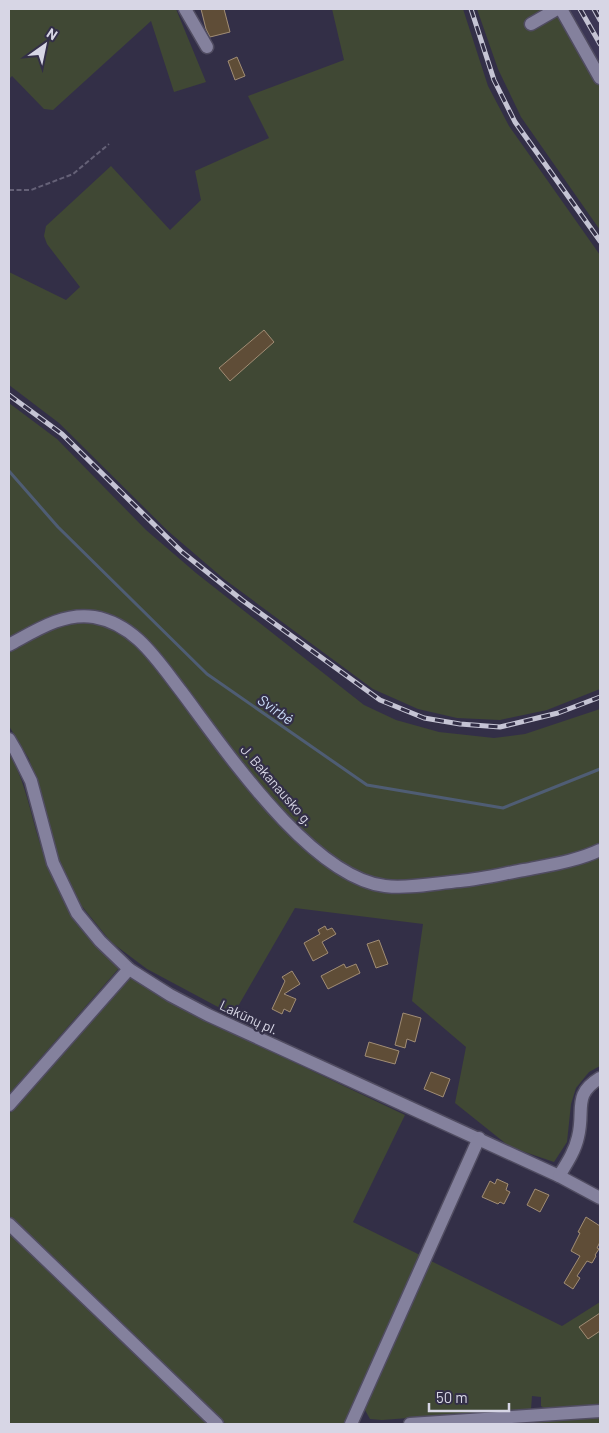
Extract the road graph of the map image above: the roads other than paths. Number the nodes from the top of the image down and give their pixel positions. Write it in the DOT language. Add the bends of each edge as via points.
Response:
graph roads {
  1 [pos="186,9"];
  2 [pos="557,9"];
  3 [pos="561,9"];
  4 [pos="531,24"];
  5 [pos="207,47"];
  6 [pos="600,78"];
  7 [pos="9,645"];
  8 [pos="9,739"];
  9 [pos="600,850"];
  10 [pos="128,969"];
  11 [pos="600,1078"];
  12 [pos="9,1105"];
  13 [pos="479,1138"];
  14 [pos="559,1176"];
  15 [pos="600,1198"];
  16 [pos="9,1224"];
  17 [pos="600,1411"];
  18 [pos="356,1423"];
  19 [pos="218,1424"];
  20 [pos="410,1424"];
  1 -- 5 [label="street"];
  2 -- 4 [label="street"];
  3 -- 6 [label="street"];
  7 -- 9 [label="street, J. Bakanausko g." via="53,622 76,617 111,622 134,634 256,789 322,855 357,878 384,886 475,879 555,864"];
  8 -- 10 [label="street, Lakūnų pl." via="31,781 52,863 77,913"];
  10 -- 12 [label="street"];
  10 -- 13 [label="street, Lakūnų pl." via="217,1019"];
  11 -- 14 [label="street" via="582,1095 578,1139"];
  13 -- 14 [label="street, Lakūnų pl."];
  13 -- 18 [label="street"];
  14 -- 15 [label="street, Lakūnų pl."];
  16 -- 19 [label="street"];
  17 -- 20 [label="street"];
}
